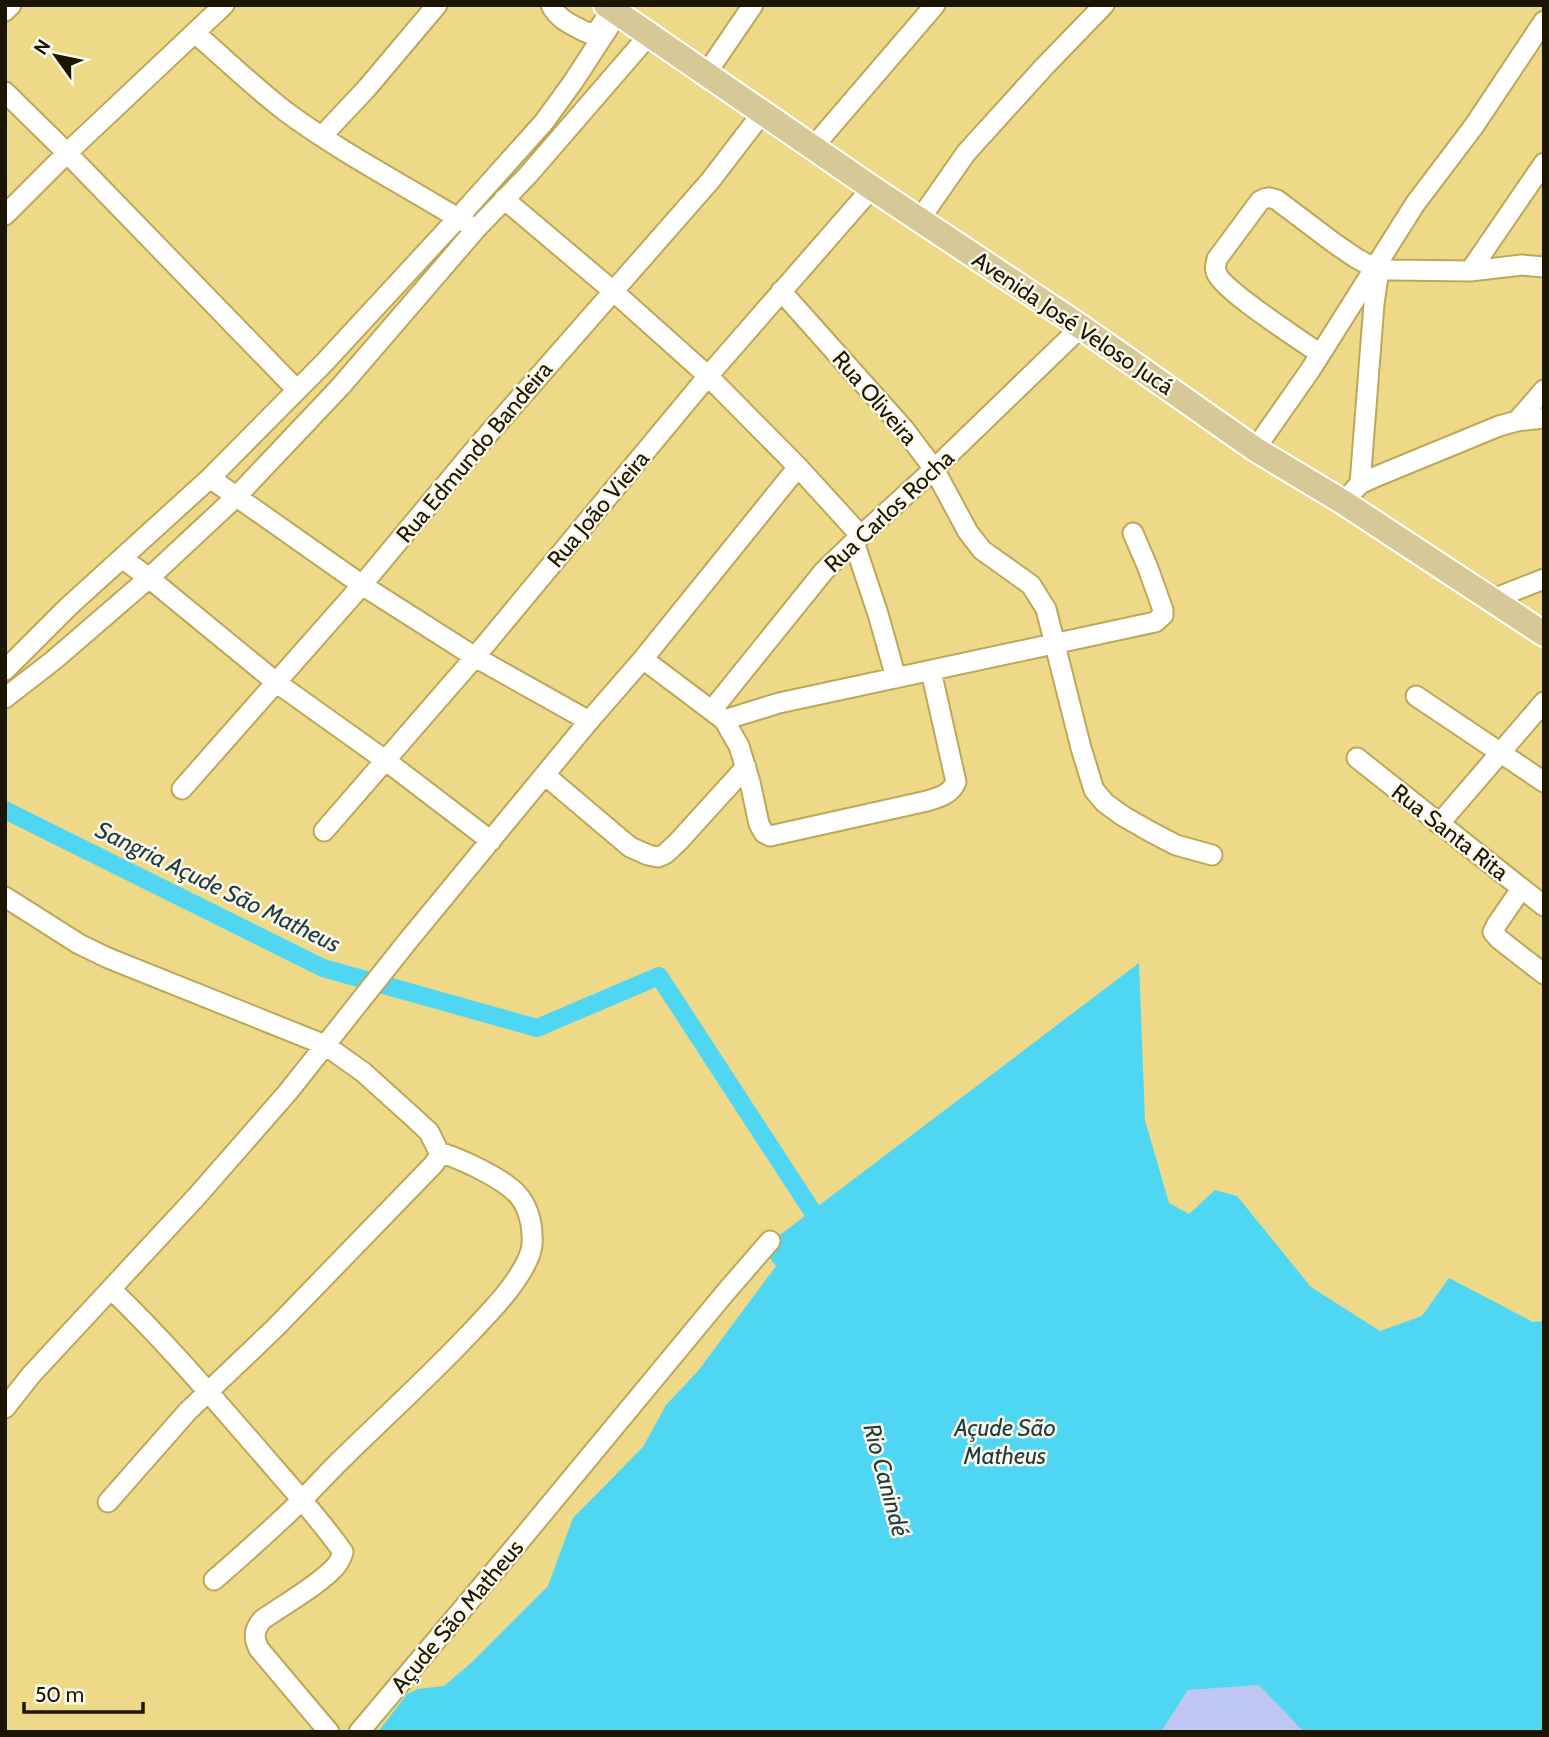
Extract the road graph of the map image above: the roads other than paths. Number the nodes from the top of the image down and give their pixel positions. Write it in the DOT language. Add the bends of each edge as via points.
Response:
graph roads {
  1 [pos="11,5"];
  2 [pos="224,5"];
  3 [pos="437,5"];
  4 [pos="551,5"];
  5 [pos="753,5"];
  6 [pos="1104,5"];
  7 [pos="927,8"];
  8 [pos="612,9"];
  9 [pos="5,11"];
  10 [pos="1544,21"];
  11 [pos="195,33"];
  12 [pos="649,34"];
  13 [pos="706,74"];
  14 [pos="5,92"];
  15 [pos="763,112"];
  16 [pos="322,136"];
  17 [pos="814,146"];
  18 [pos="67,153"];
  19 [pos="1544,163"];
  20 [pos="872,188"];
  21 [pos="504,200"];
  22 [pos="5,215"];
  23 [pos="458,218"];
  24 [pos="920,219"];
  25 [pos="475,229"];
  26 [pos="1544,267"];
  27 [pos="1377,269"];
  28 [pos="1471,271"];
  29 [pos="613,291"];
  30 [pos="781,291"];
  31 [pos="1081,327"];
  32 [pos="1320,354"];
  33 [pos="708,376"];
  34 [pos="297,390"];
  35 [pos="1544,390"];
  36 [pos="1544,418"];
  37 [pos="1517,421"];
  38 [pos="1255,449"];
  39 [pos="798,467"];
  40 [pos="934,469"];
  41 [pos="210,478"];
  42 [pos="1360,484"];
  43 [pos="237,496"];
  44 [pos="1343,502"];
  45 [pos="1133,533"];
  46 [pos="857,539"];
  47 [pos="121,558"];
  48 [pos="149,578"];
  49 [pos="1544,579"];
  50 [pos="362,585"];
  51 [pos="1493,600"];
  52 [pos="1540,624"];
  53 [pos="1055,644"];
  54 [pos="475,657"];
  55 [pos="643,659"];
  56 [pos="5,670"];
  57 [pos="930,671"];
  58 [pos="896,678"];
  59 [pos="277,683"];
  60 [pos="1416,696"];
  61 [pos="5,698"];
  62 [pos="1544,702"];
  63 [pos="718,715"];
  64 [pos="589,721"];
  65 [pos="1500,753"];
  66 [pos="1357,758"];
  67 [pos="386,760"];
  68 [pos="746,767"];
  69 [pos="545,775"];
  70 [pos="1544,782"];
  71 [pos="183,789"];
  72 [pos="1438,824"];
  73 [pos="324,831"];
  74 [pos="491,841"];
  75 [pos="1212,855"];
  76 [pos="1521,889"];
  77 [pos="5,897"];
  78 [pos="1544,906"];
  79 [pos="1544,974"];
  80 [pos="325,1045"];
  81 [pos="439,1152"];
  82 [pos="770,1241"];
  83 [pos="111,1289"];
  84 [pos="208,1391"];
  85 [pos="5,1408"];
  86 [pos="302,1500"];
  87 [pos="108,1502"];
  88 [pos="214,1580"];
  89 [pos="329,1732"];
  90 [pos="359,1732"];
  1 -- 9 [label="street"];
  2 -- 11 [label="street"];
  3 -- 16 [label="street"];
  4 -- 8 [label="street" via="562,19 589,33 598,30"];
  5 -- 13 [label="street"];
  6 -- 24 [label="street" via="966,153"];
  7 -- 17 [label="street"];
  8 -- 12 [label="main road, Avenida José Veloso Jucá"];
  8 -- 23 [label="street" via="573,82 544,122"];
  10 -- 27 [label="street" via="1415,204"];
  11 -- 16 [label="street" via="285,111"];
  11 -- 18 [label="street"];
  12 -- 13 [label="main road, Avenida José Veloso Jucá"];
  12 -- 21 [label="street"];
  13 -- 15 [label="main road, Avenida José Veloso Jucá"];
  14 -- 18 [label="street"];
  15 -- 17 [label="main road, Avenida José Veloso Jucá"];
  15 -- 29 [label="street, Rua Edmundo Bandeira" via="710,181"];
  16 -- 23 [label="street"];
  17 -- 20 [label="main road, Avenida José Veloso Jucá"];
  18 -- 22 [label="street"];
  18 -- 34 [label="street"];
  19 -- 28 [label="street"];
  20 -- 24 [label="main road, Avenida José Veloso Jucá"];
  20 -- 30 [label="street, Rua João Vieira"];
  21 -- 25 [label="street"];
  21 -- 29 [label="street"];
  23 -- 25 [label="street"];
  23 -- 34 [label="street"];
  24 -- 31 [label="main road, Avenida José Veloso Jucá"];
  25 -- 43 [label="street" via="341,386"];
  26 -- 28 [label="street"];
  27 -- 28 [label="street"];
  27 -- 32 [label="street"];
  27 -- 32 [label="street" via="1270,197 1260,201 1217,258 1216,274 1223,282"];
  27 -- 42 [label="street"];
  29 -- 33 [label="street"];
  29 -- 50 [label="street, Rua Edmundo Bandeira"];
  30 -- 33 [label="street, Rua João Vieira"];
  30 -- 40 [label="street, Rua Oliveira"];
  31 -- 38 [label="main road, Avenida José Veloso Jucá"];
  31 -- 40 [label="street, Rua Carlos Rocha"];
  32 -- 38 [label="street"];
  33 -- 39 [label="street"];
  33 -- 54 [label="street, Rua João Vieira"];
  34 -- 41 [label="street"];
  35 -- 37 [label="street"];
  36 -- 37 [label="street"];
  37 -- 42 [label="street"];
  38 -- 44 [label="main road, Avenida José Veloso Jucá"];
  39 -- 46 [label="street"];
  39 -- 55 [label="street"];
  40 -- 46 [label="street, Rua Carlos Rocha"];
  40 -- 53 [label="street, Rua Oliveira" via="982,550 1038,594"];
  41 -- 43 [label="street"];
  41 -- 47 [label="street"];
  42 -- 44 [label="street"];
  43 -- 48 [label="street"];
  43 -- 50 [label="street"];
  44 -- 51 [label="main road, Avenida José Veloso Jucá"];
  45 -- 53 [label="street" via="1163,615 1152,623"];
  46 -- 58 [label="street"];
  46 -- 63 [label="street, Rua Carlos Rocha" via="809,589"];
  47 -- 48 [label="street"];
  47 -- 56 [label="street"];
  48 -- 59 [label="street"];
  48 -- 61 [label="street"];
  49 -- 51 [label="street"];
  50 -- 54 [label="street"];
  50 -- 59 [label="street, Rua Edmundo Bandeira"];
  51 -- 52 [label="main road, Avenida José Veloso Jucá"];
  53 -- 57 [label="street"];
  53 -- 75 [label="street, Rua Oliveira" via="1094,790 1105,803 1151,832"];
  54 -- 64 [label="street"];
  54 -- 67 [label="street, Rua João Vieira"];
  55 -- 63 [label="street"];
  55 -- 64 [label="street"];
  57 -- 58 [label="street"];
  57 -- 68 [label="street" via="956,782 946,795 770,836 759,824"];
  58 -- 63 [label="street"];
  59 -- 67 [label="street"];
  59 -- 71 [label="street, Rua Edmundo Bandeira"];
  60 -- 65 [label="street"];
  62 -- 65 [label="street"];
  63 -- 68 [label="street" via="739,746"];
  64 -- 69 [label="street"];
  65 -- 70 [label="street"];
  65 -- 72 [label="street"];
  66 -- 72 [label="street, Rua Santa Rita"];
  67 -- 73 [label="street, Rua João Vieira"];
  67 -- 74 [label="street"];
  68 -- 69 [label="street" via="678,842 658,857 629,847"];
  69 -- 74 [label="street"];
  72 -- 76 [label="street, Rua Santa Rita"];
  74 -- 80 [label="street"];
  76 -- 78 [label="street, Rua Santa Rita"];
  76 -- 79 [label="street" via="1493,932"];
  77 -- 80 [label="street" via="108,958"];
  80 -- 81 [label="street" via="415,1118"];
  80 -- 83 [label="street"];
  81 -- 84 [label="street" via="433,1165"];
  81 -- 86 [label="street" via="473,1166 519,1196 531,1224 527,1261 452,1353"];
  82 -- 90 [label="street, Açude São Matheus"];
  83 -- 84 [label="street"];
  83 -- 85 [label="street"];
  84 -- 86 [label="street"];
  84 -- 87 [label="street"];
  86 -- 88 [label="street"];
  86 -- 89 [label="street" via="343,1552 341,1559 262,1620 254,1634 259,1649"];
}
